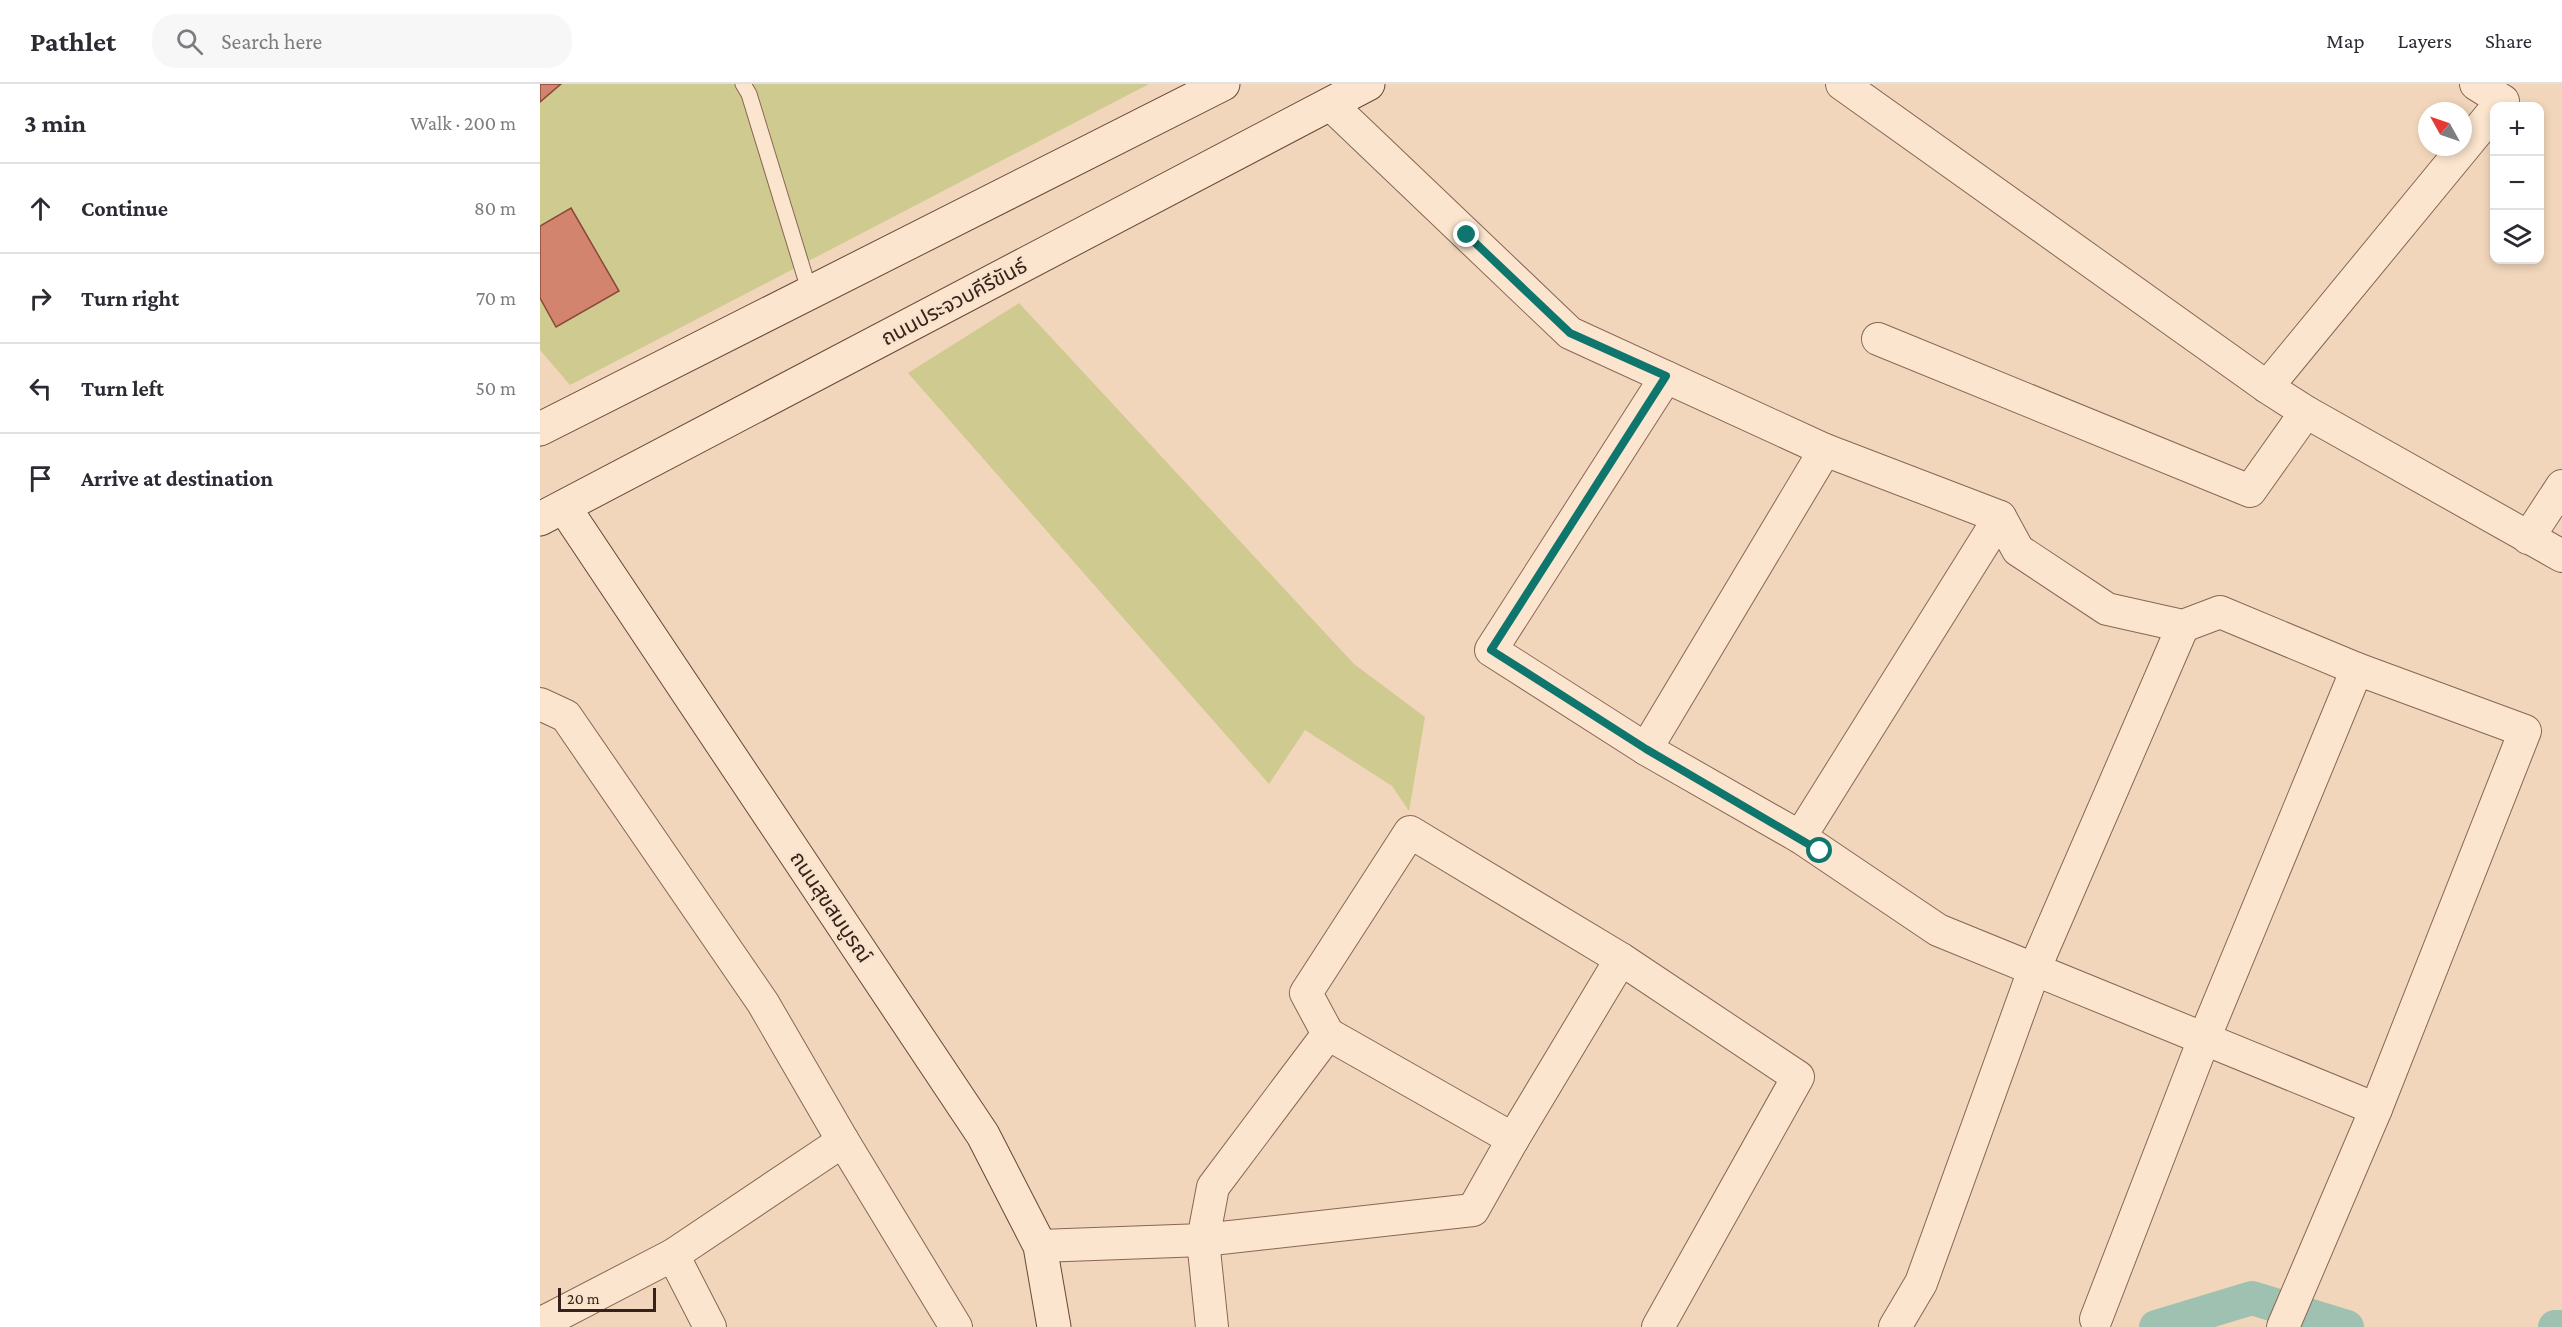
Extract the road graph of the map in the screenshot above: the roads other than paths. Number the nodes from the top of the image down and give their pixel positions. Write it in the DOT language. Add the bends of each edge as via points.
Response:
graph roads {
  1 [pos="743,84"];
  2 [pos="1223,84"];
  3 [pos="1368,84"];
  4 [pos="1842,84"];
  5 [pos="2476,84"];
  6 [pos="2503,101"];
  7 [pos="1330,104"];
  8 [pos="810,292"];
  9 [pos="1878,339"];
  10 [pos="1666,376"];
  11 [pos="2267,387"];
  12 [pos="2306,412"];
  13 [pos="540,429"];
  14 [pos="1825,450"];
  15 [pos="2562,486"];
  16 [pos="552,513"];
  17 [pos="2000,517"];
  18 [pos="2528,538"];
  19 [pos="2562,556"];
  20 [pos="2183,626"];
  21 [pos="2357,669"];
  22 [pos="540,704"];
  23 [pos="1646,749"];
  24 [pos="1800,837"];
  25 [pos="1620,959"];
  26 [pos="2034,970"];
  27 [pos="1328,1034"];
  28 [pos="2204,1039"];
  29 [pos="2376,1109"];
  30 [pos="1513,1139"];
  31 [pos="843,1141"];
  32 [pos="1203,1240"];
  33 [pos="1040,1246"];
  34 [pos="673,1255"];
  35 [pos="2096,1319"];
  36 [pos="540,1324"];
  37 [pos="710,1327"];
  38 [pos="956,1327"];
  39 [pos="1054,1327"];
  40 [pos="1212,1327"];
  41 [pos="1658,1327"];
  42 [pos="1895,1327"];
  43 [pos="2283,1327"];
  1 -- 8 [label="lane"];
  2 -- 8 [label="main road"];
  3 -- 7 [label="main road, ถนนประจวบคีรีขันธ์"];
  4 -- 11 [label="street"];
  5 -- 6 [label="street"];
  6 -- 11 [label="street"];
  7 -- 10 [label="street" via="1570,333"];
  7 -- 16 [label="main road, ถนนประจวบคีรีขันธ์"];
  8 -- 13 [label="main road"];
  9 -- 12 [label="street" via="2250,491"];
  10 -- 14 [label="street"];
  10 -- 23 [label="street" via="1491,650"];
  11 -- 12 [label="street"];
  12 -- 18 [label="street"];
  14 -- 17 [label="street"];
  14 -- 23 [label="street"];
  15 -- 18 [label="street"];
  16 -- 33 [label="main road, ถนนสุขสมบูรณ์" via="983,1136"];
  17 -- 20 [label="street" via="2018,550 2107,609"];
  17 -- 24 [label="street"];
  18 -- 19 [label="street"];
  20 -- 21 [label="street" via="2220,612"];
  20 -- 26 [label="street"];
  21 -- 28 [label="street"];
  21 -- 29 [label="street" via="2525,731"];
  22 -- 31 [label="street" via="566,716 573,726 763,1003"];
  23 -- 24 [label="street"];
  24 -- 26 [label="street" via="1938,930"];
  25 -- 27 [label="street" via="1410,832 1306,993"];
  25 -- 30 [label="street"];
  25 -- 41 [label="street" via="1798,1077"];
  26 -- 28 [label="street"];
  26 -- 42 [label="street" via="1921,1283"];
  27 -- 30 [label="street"];
  27 -- 32 [label="street" via="1213,1187"];
  28 -- 29 [label="street"];
  28 -- 35 [label="street"];
  29 -- 43 [label="street"];
  30 -- 32 [label="street" via="1473,1210"];
  31 -- 34 [label="street"];
  31 -- 38 [label="street"];
  32 -- 33 [label="street"];
  32 -- 40 [label="street"];
  33 -- 39 [label="main road, ถนนสุขสมบูรณ์"];
  34 -- 36 [label="street"];
  34 -- 37 [label="street"];
}
